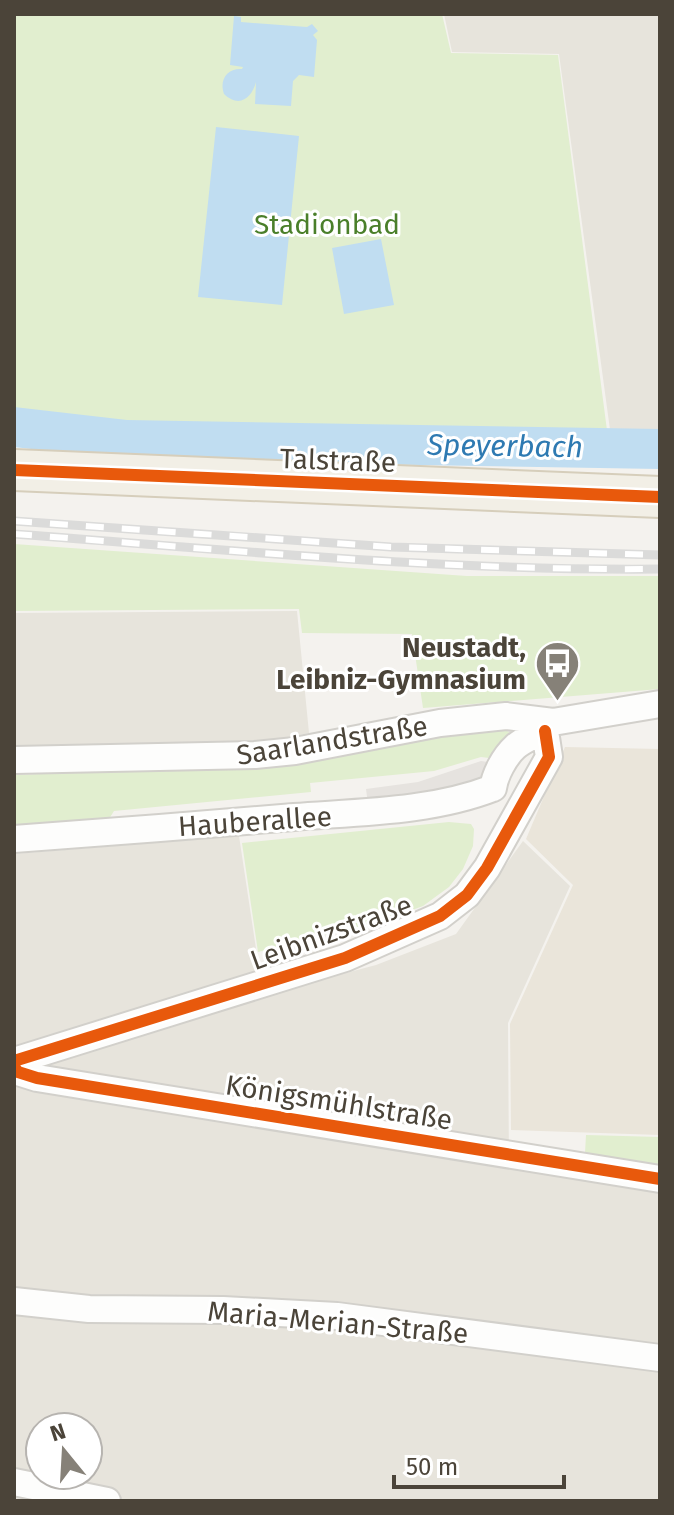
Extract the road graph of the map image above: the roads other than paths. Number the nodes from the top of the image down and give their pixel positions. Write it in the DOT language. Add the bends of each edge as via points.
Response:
graph roads {
  1 [pos="14,470"];
  2 [pos="660,497"];
  3 [pos="660,704"];
  4 [pos="549,726"];
  5 [pos="14,760"];
  6 [pos="493,788"];
  7 [pos="523,801"];
  8 [pos="14,839"];
  9 [pos="14,1061"];
  10 [pos="14,1067"];
  11 [pos="660,1179"];
  12 [pos="14,1301"];
  13 [pos="660,1358"];
  14 [pos="14,1482"];
  15 [pos="107,1501"];
  1 -- 2 [label="main road, Talstraße"];
  3 -- 4 [label="street"];
  4 -- 5 [label="street, Saarlandstraße" via="506,716 255,755"];
  4 -- 6 [label="street" via="514,747"];
  4 -- 7 [label="street, Leibnizstraße" via="549,757"];
  6 -- 7 [label="street"];
  6 -- 8 [label="street, Hauberallee" via="460,799 368,812"];
  7 -- 9 [label="street, Leibnizstraße" via="487,868 467,895 440,916 345,958"];
  10 -- 11 [label="street, Königsmühlstraße" via="37,1078"];
  12 -- 13 [label="street, Maria-Merian-Straße" via="89,1309 337,1316"];
  14 -- 15 [label="street"];
}
